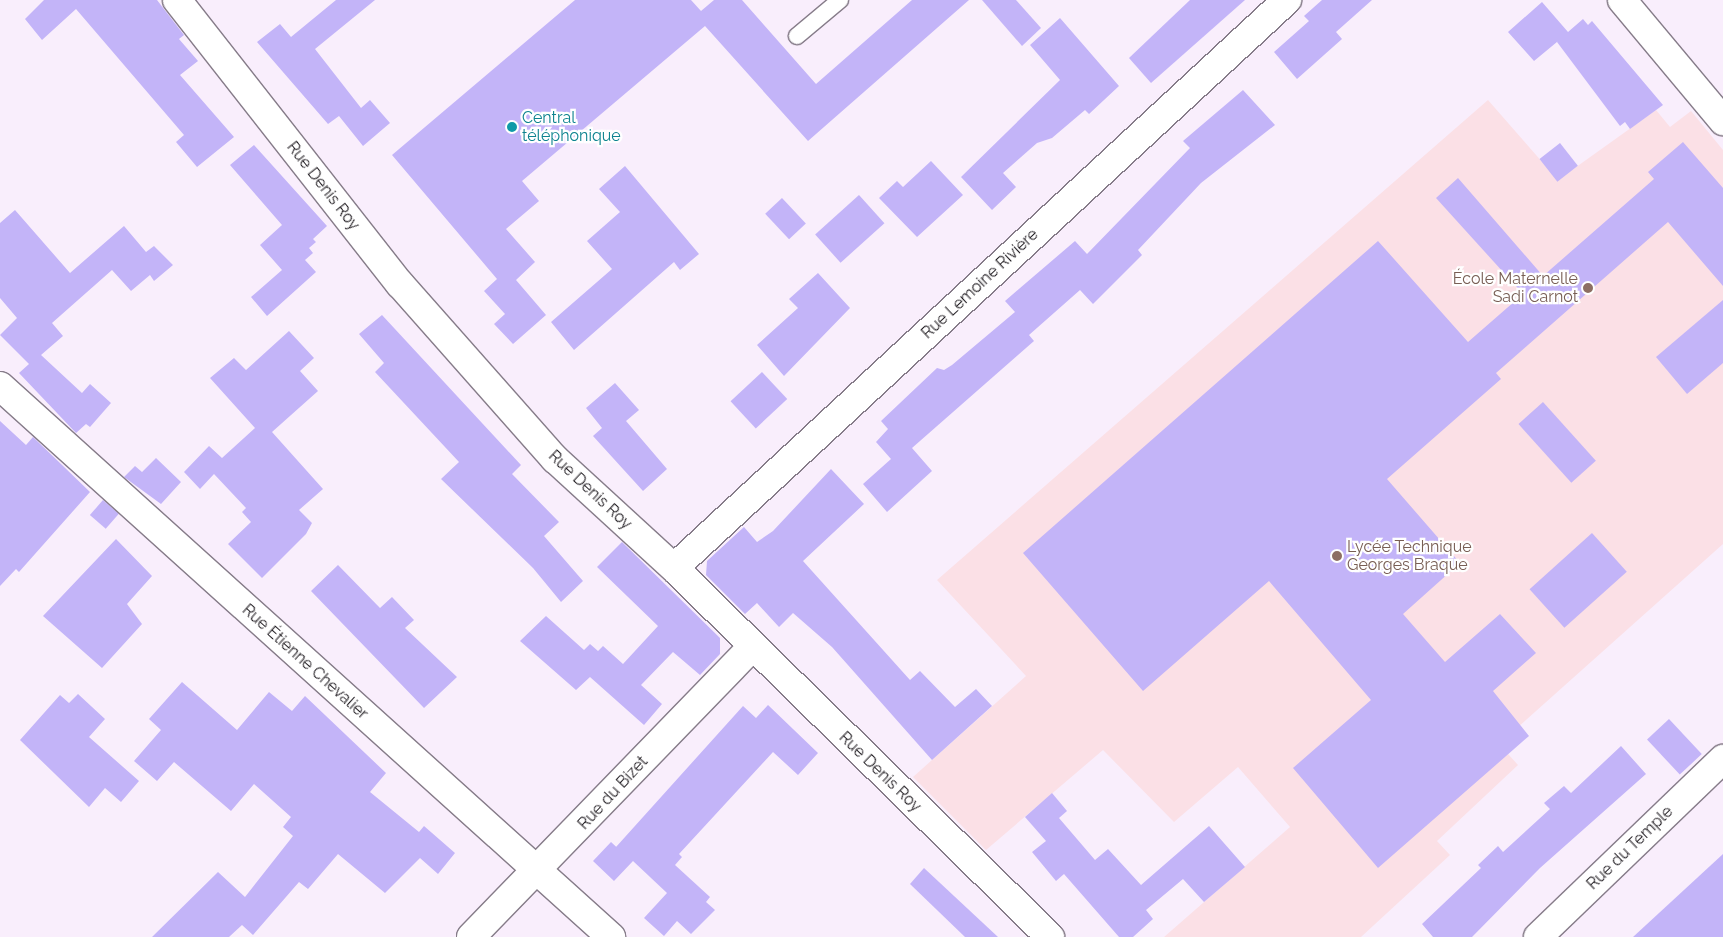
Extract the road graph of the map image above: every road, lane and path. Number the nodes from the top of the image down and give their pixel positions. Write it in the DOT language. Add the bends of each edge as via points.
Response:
graph roads {
  1 [pos="840,0"];
  2 [pos="1286,0"];
  3 [pos="1622,0"];
  4 [pos="184,2"];
  5 [pos="797,36"];
  6 [pos="1723,121"];
  7 [pos="0,386"];
  8 [pos="674,568"];
  9 [pos="752,647"];
  10 [pos="1723,759"];
  11 [pos="538,873"];
  12 [pos="471,937"];
  13 [pos="611,937"];
  14 [pos="1050,937"];
  15 [pos="1538,937"];
  1 -- 5 [label="lane"];
  2 -- 8 [label="street, Rue Lemoine Rivière"];
  3 -- 6 [label="street"];
  4 -- 8 [label="street, Rue Denis Roy" via="400,284 555,459"];
  7 -- 11 [label="street, Rue Étienne Chevalier"];
  8 -- 9 [label="street, Rue Denis Roy"];
  9 -- 11 [label="street, Rue du Bizet"];
  9 -- 14 [label="street, Rue Denis Roy"];
  10 -- 15 [label="street, Rue du Temple"];
  11 -- 12 [label="street, Rue du Bizet"];
  11 -- 13 [label="street, Rue Étienne Chevalier"];
}
